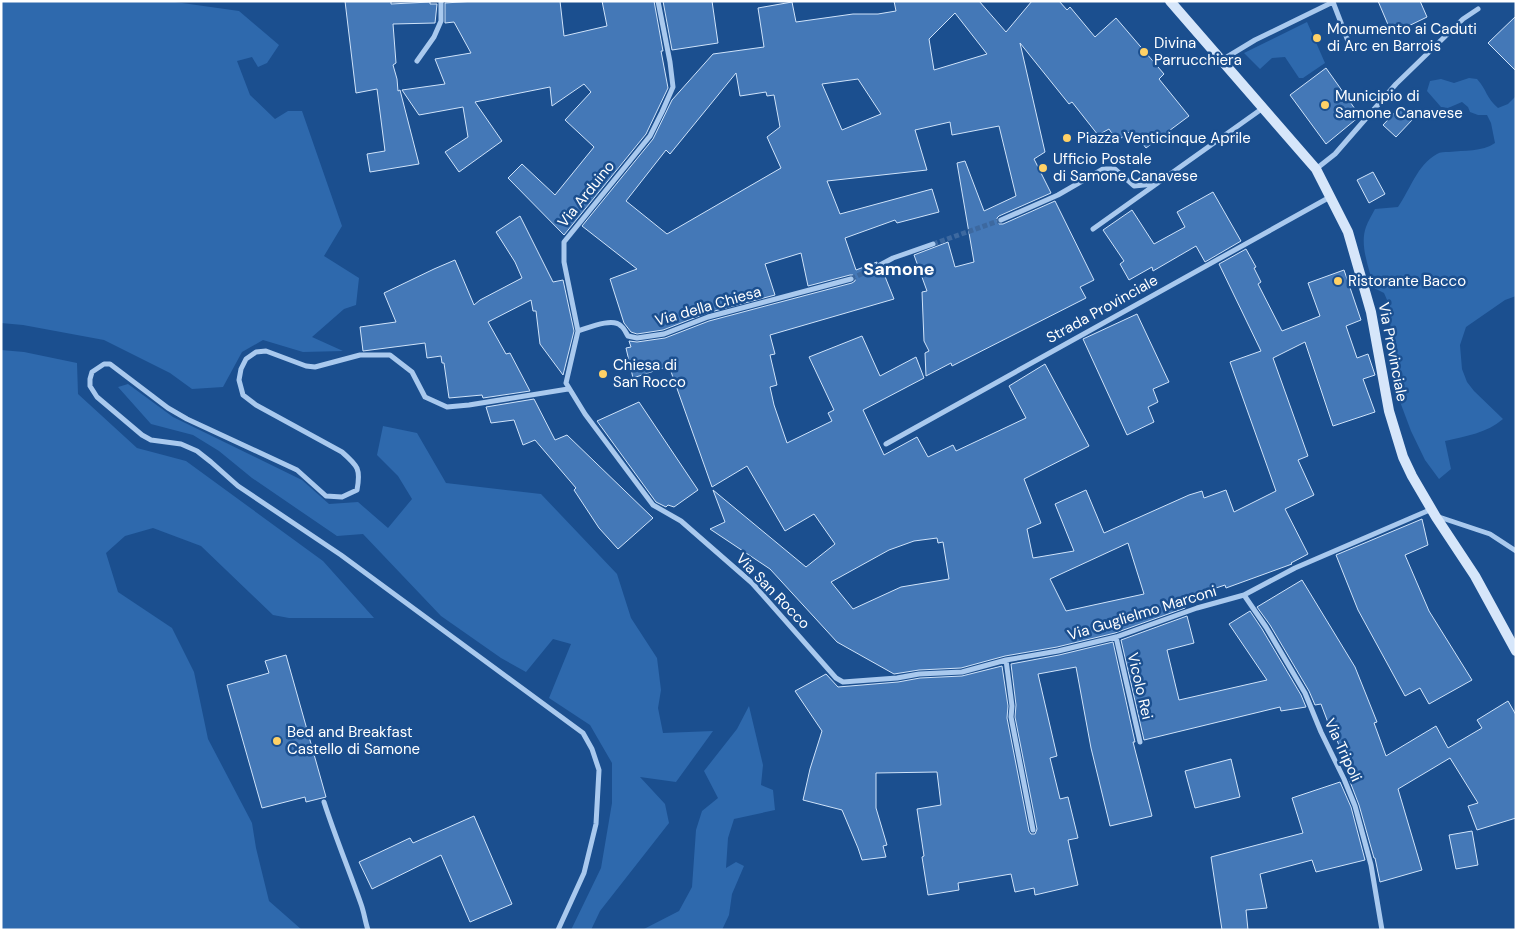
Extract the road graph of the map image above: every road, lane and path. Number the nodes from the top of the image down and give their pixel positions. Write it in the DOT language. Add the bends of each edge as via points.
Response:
graph roads {
  1 [pos="441,1"];
  2 [pos="658,1"];
  3 [pos="1170,1"];
  4 [pos="1478,8"];
  5 [pos="1348,41"];
  6 [pos="417,61"];
  7 [pos="1222,61"];
  8 [pos="1263,108"];
  9 [pos="1316,169"];
  10 [pos="1156,184"];
  11 [pos="1330,197"];
  12 [pos="1001,220"];
  13 [pos="1093,229"];
  14 [pos="933,244"];
  15 [pos="880,265"];
  16 [pos="851,280"];
  17 [pos="578,331"];
  18 [pos="568,389"];
  19 [pos="886,444"];
  20 [pos="1434,513"];
  21 [pos="1516,551"];
  22 [pos="1244,595"];
  23 [pos="1116,637"];
  24 [pos="1516,651"];
  25 [pos="1006,660"];
  26 [pos="843,682"];
  27 [pos="1140,742"];
  28 [pos="324,802"];
  29 [pos="1033,830"];
  30 [pos="368,930"];
  31 [pos="558,930"];
  32 [pos="1382,930"];
  1 -- 6 [label="street" via="440,21 434,37"];
  2 -- 17 [label="street, Via Arduino" via="673,87 650,136 564,242 564,262"];
  3 -- 7 [label="main road, Via Provinciale"];
  4 -- 9 [label="street" via="1396,84 1336,154"];
  5 -- 7 [label="street" via="1333,2 1255,40"];
  7 -- 8 [label="main road, Via Provinciale"];
  8 -- 9 [label="main road, Via Provinciale"];
  8 -- 10 [label="street"];
  9 -- 11 [label="main road, Via Provinciale"];
  10 -- 12 [label="street" via="1134,186 1115,169 1103,169 1058,195"];
  10 -- 13 [label="street"];
  11 -- 19 [label="street, Strada Provinciale"];
  11 -- 20 [label="main road, Via Provinciale" via="1348,232 1371,312 1389,411 1403,457"];
  14 -- 15 [label="street"];
  16 -- 17 [label="street, Via della Chiesa" via="708,317 664,334 628,336 616,322"];
  17 -- 18 [label="street, Via Arduino" via="566,383"];
  18 -- 26 [label="street, Via San Rocco" via="653,504 681,521 752,583"];
  18 -- 31 [label="street" via="447,407 424,397 412,372 390,355 360,355 315,367 266,350 256,352 246,359 241,369 239,380 243,395 354,462 360,475 357,490 342,497 326,496 297,470 187,419 110,364 98,367 90,379 90,386 97,397 142,435 197,451 238,486 341,555 583,733 599,770 596,824 584,873"];
  20 -- 21 [label="street" via="1490,534"];
  20 -- 22 [label="street, Via Guglielmo Marconi" via="1295,568"];
  20 -- 24 [label="main road, Via Provinciale" via="1475,576"];
  22 -- 23 [label="street, Via Guglielmo Marconi"];
  22 -- 32 [label="street, Via Tripoli" via="1305,693 1344,779 1371,865"];
  23 -- 25 [label="street, Via Guglielmo Marconi"];
  23 -- 27 [label="street, Vicolo Rei"];
  25 -- 26 [label="street, Via Guglielmo Marconi" via="962,672"];
  25 -- 29 [label="street" via="1012,725"];
  28 -- 30 [label="street"];
}
